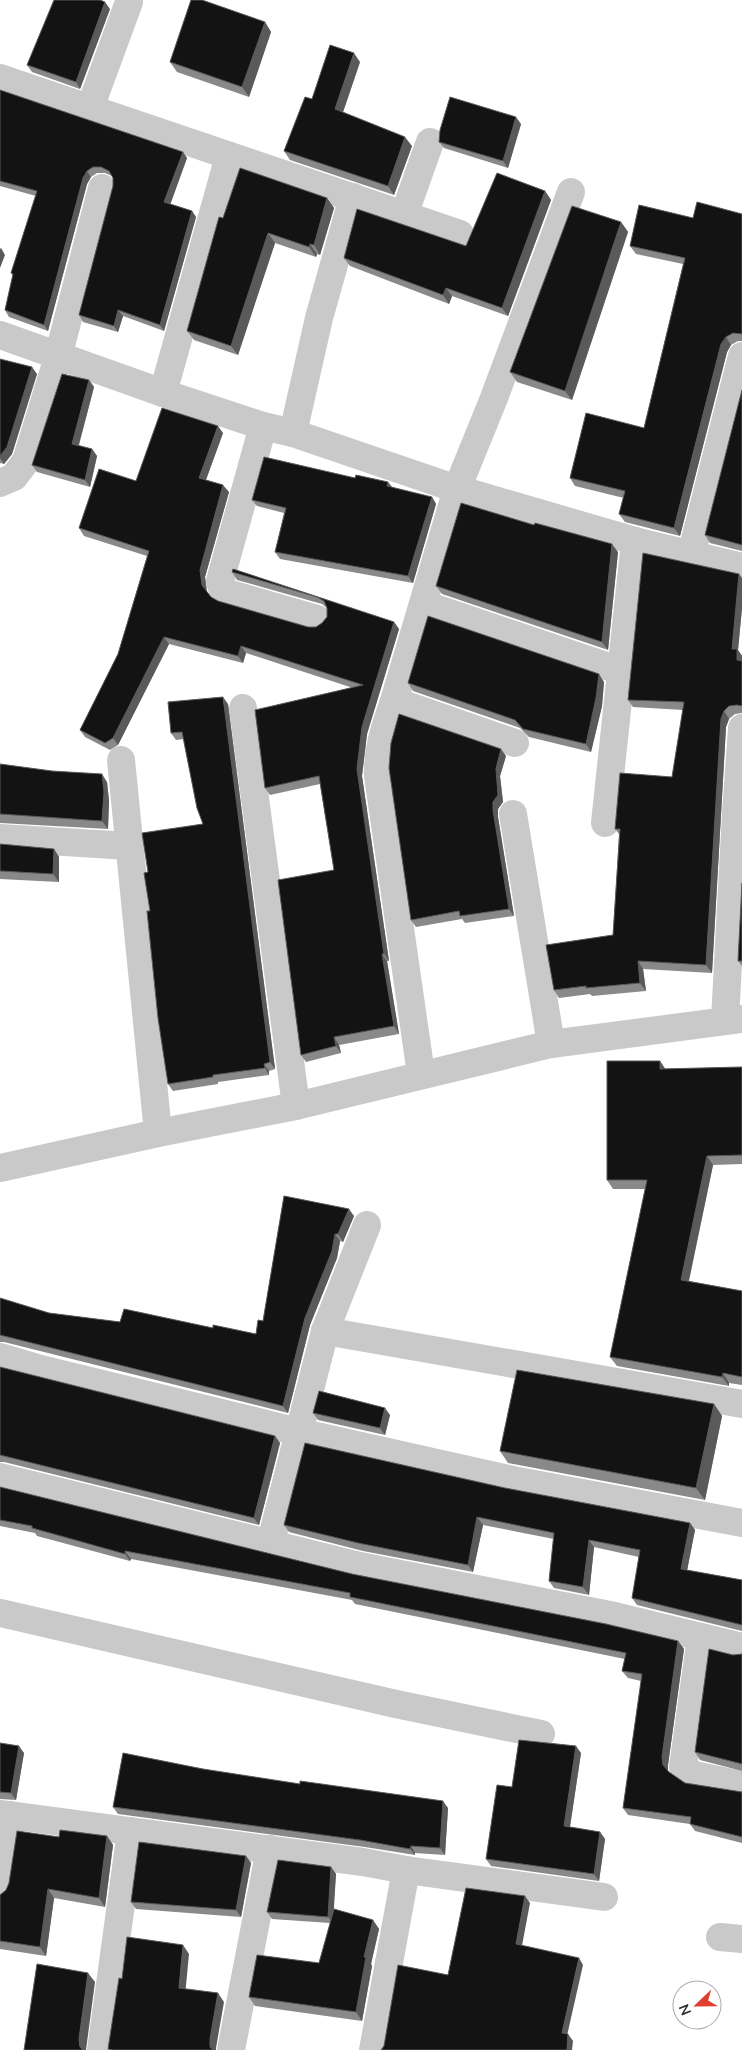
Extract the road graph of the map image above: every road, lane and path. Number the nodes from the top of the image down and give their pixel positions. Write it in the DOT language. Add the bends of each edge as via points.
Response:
graph roads {
  1 [pos="128,2"];
  2 [pos="0,78"];
  3 [pos="90,108"];
  4 [pos="430,142"];
  5 [pos="228,156"];
  6 [pos="102,188"];
  7 [pos="571,192"];
  8 [pos="352,197"];
  9 [pos="404,215"];
  10 [pos="460,234"];
  11 [pos="0,334"];
  12 [pos="742,356"];
  13 [pos="58,357"];
  14 [pos="163,393"];
  15 [pos="263,426"];
  16 [pos="293,433"];
  17 [pos="0,483"];
  18 [pos="457,489"];
  19 [pos="635,541"];
  20 [pos="690,555"];
  21 [pos="742,567"];
  22 [pos="423,604"];
  23 [pos="316,619"];
  24 [pos="621,671"];
  25 [pos="394,701"];
  26 [pos="243,708"];
  27 [pos="742,728"];
  28 [pos="515,743"];
  29 [pos="121,760"];
  30 [pos="739,813"];
  31 [pos="513,814"];
  32 [pos="605,823"];
  33 [pos="0,838"];
  34 [pos="129,846"];
  35 [pos="734,1020"];
  36 [pos="551,1044"];
  37 [pos="421,1074"];
  38 [pos="296,1106"];
  39 [pos="158,1132"];
  40 [pos="0,1168"];
  41 [pos="366,1225"];
  42 [pos="325,1331"];
  43 [pos="0,1357"];
  44 [pos="742,1404"];
  45 [pos="299,1432"];
  46 [pos="0,1478"];
  47 [pos="742,1523"];
  48 [pos="270,1545"];
  49 [pos="0,1613"];
  50 [pos="701,1637"];
  51 [pos="742,1647"];
  52 [pos="541,1734"];
  53 [pos="742,1785"];
  54 [pos="5,1814"];
  55 [pos="131,1831"];
  56 [pos="270,1850"];
  57 [pos="406,1870"];
  58 [pos="0,1889"];
  59 [pos="604,1897"];
  60 [pos="101,2050"];
  61 [pos="232,2050"];
  62 [pos="374,2050"];
  1 -- 3 [label="street"];
  2 -- 3 [label="street"];
  3 -- 5 [label="street"];
  4 -- 9 [label="street"];
  5 -- 8 [label="street"];
  5 -- 14 [label="street"];
  6 -- 13 [label="street"];
  7 -- 18 [label="street"];
  8 -- 9 [label="street"];
  8 -- 16 [label="street" via="319,318"];
  9 -- 10 [label="street"];
  11 -- 13 [label="street"];
  12 -- 20 [label="street"];
  13 -- 14 [label="street"];
  13 -- 17 [label="street" via="26,461 14,477"];
  14 -- 15 [label="street"];
  15 -- 16 [label="street"];
  15 -- 23 [label="street" via="220,581 227,593"];
  16 -- 18 [label="street"];
  18 -- 19 [label="street"];
  18 -- 22 [label="street"];
  19 -- 20 [label="street"];
  19 -- 24 [label="street"];
  20 -- 21 [label="street"];
  22 -- 24 [label="street"];
  22 -- 25 [label="street"];
  24 -- 32 [label="street"];
  25 -- 28 [label="street"];
  25 -- 37 [label="street" via="382,733 377,758 378,776"];
  26 -- 38 [label="street"];
  27 -- 30 [label="street"];
  29 -- 34 [label="street"];
  30 -- 35 [label="street"];
  31 -- 36 [label="street"];
  33 -- 34 [label="street"];
  34 -- 39 [label="street"];
  35 -- 36 [label="street"];
  36 -- 37 [label="street"];
  37 -- 38 [label="street"];
  38 -- 39 [label="street"];
  39 -- 40 [label="street"];
  41 -- 42 [label="street"];
  42 -- 44 [label="street"];
  42 -- 45 [label="street"];
  43 -- 45 [label="street"];
  45 -- 47 [label="street" via="513,1480"];
  45 -- 48 [label="street"];
  46 -- 48 [label="street"];
  48 -- 50 [label="street" via="615,1616"];
  49 -- 52 [label="street"];
  50 -- 51 [label="street"];
  50 -- 53 [label="street" via="683,1767 694,1775"];
  54 -- 55 [label="street"];
  54 -- 58 [label="street"];
  55 -- 56 [label="street"];
  55 -- 60 [label="street"];
  56 -- 57 [label="street"];
  56 -- 61 [label="street"];
  57 -- 59 [label="street"];
  57 -- 62 [label="street"];
}
